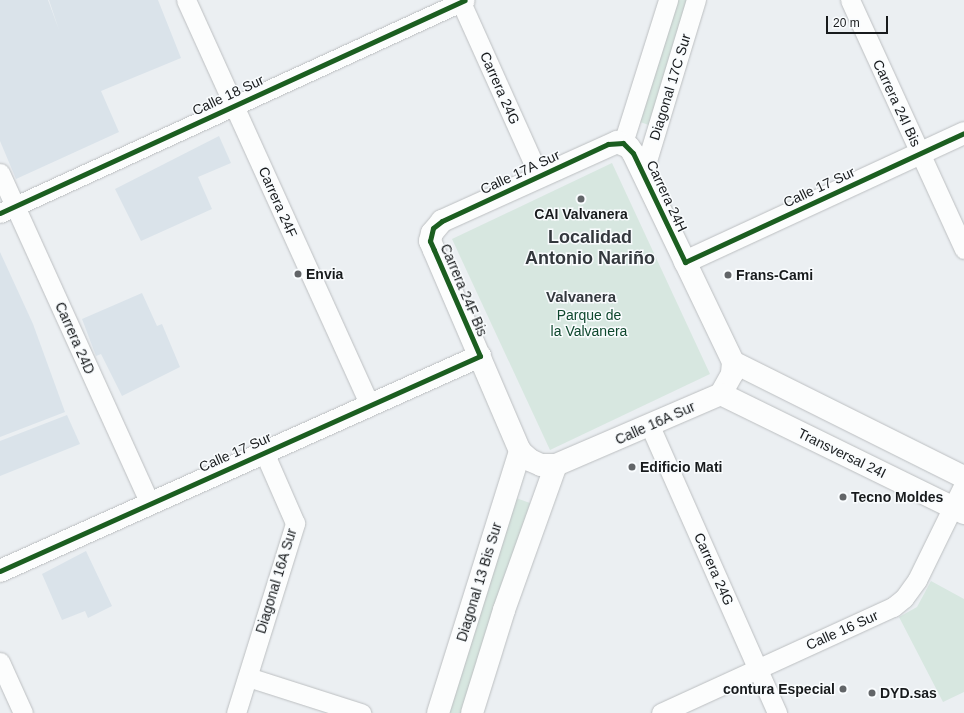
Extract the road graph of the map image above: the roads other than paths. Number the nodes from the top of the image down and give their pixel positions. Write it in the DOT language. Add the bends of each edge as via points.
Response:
graph roads {
  1 [pos="186,0"];
  2 [pos="668,0"];
  3 [pos="696,0"];
  4 [pos="850,0"];
  5 [pos="462,1"];
  6 [pos="234,106"];
  7 [pos="964,133"];
  8 [pos="623,143"];
  9 [pos="920,153"];
  10 [pos="0,173"];
  11 [pos="643,174"];
  12 [pos="540,176"];
  13 [pos="8,209"];
  14 [pos="432,233"];
  15 [pos="964,249"];
  16 [pos="685,262"];
  17 [pos="480,356"];
  18 [pos="733,362"];
  19 [pos="721,394"];
  20 [pos="370,405"];
  21 [pos="650,426"];
  22 [pos="520,451"];
  23 [pos="264,452"];
  24 [pos="556,465"];
  25 [pos="964,477"];
  26 [pos="964,484"];
  27 [pos="150,503"];
  28 [pos="958,510"];
  29 [pos="0,571"];
  30 [pos="0,662"];
  31 [pos="758,668"];
  32 [pos="248,677"];
  33 [pos="23,713"];
  34 [pos="236,713"];
  35 [pos="361,713"];
  36 [pos="438,713"];
  37 [pos="472,713"];
  38 [pos="660,713"];
  39 [pos="778,713"];
  1 -- 6 [label="street, Carrera 24F"];
  2 -- 8 [label="street, Diagonal 17C Sur"];
  3 -- 11 [label="street, Diagonal 17C Sur"];
  4 -- 9 [label="street, Carrera 24I Bis"];
  5 -- 6 [label="street, Calle 18 Sur"];
  5 -- 12 [label="street, Carrera 24G"];
  6 -- 13 [label="street, Calle 18 Sur"];
  6 -- 20 [label="street, Carrera 24F"];
  7 -- 9 [label="street, Calle 17 Sur"];
  8 -- 11 [label="street, Carrera 24H" via="633,153"];
  8 -- 12 [label="street, Calle 17A Sur" via="608,144"];
  9 -- 15 [label="street, Carrera 24I Bis"];
  9 -- 16 [label="street, Calle 17 Sur"];
  10 -- 13 [label="street, Carrera 24D"];
  11 -- 16 [label="street, Carrera 24H"];
  12 -- 14 [label="street, Calle 17A Sur" via="442,221"];
  13 -- 27 [label="street, Carrera 24D"];
  14 -- 17 [label="street, Carrera 24F Bis" via="430,241"];
  16 -- 18 [label="street, Carrera 24H"];
  17 -- 20 [label="street, Calle 17 Sur"];
  17 -- 22 [label="street, Carrera 24F Bis"];
  18 -- 19 [label="street" via="730,380"];
  18 -- 25 [label="street"];
  19 -- 21 [label="street, Calle 16A Sur"];
  19 -- 28 [label="street, Transversal 24I"];
  20 -- 23 [label="street, Calle 17 Sur"];
  21 -- 24 [label="street, Calle 16A Sur"];
  21 -- 31 [label="street, Carrera 24G"];
  22 -- 24 [label="street" via="541,465"];
  22 -- 36 [label="street, Diagonal 13 Bis Sur"];
  23 -- 27 [label="street, Calle 17 Sur"];
  23 -- 32 [label="street, Diagonal 16A Sur" via="295,523"];
  24 -- 37 [label="street" via="504,610"];
  26 -- 28 [label="street, Calle 16 Sur"];
  27 -- 29 [label="street, Calle 17 Sur"];
  28 -- 31 [label="street, Calle 16 Sur" via="917,580 904,598 893,607"];
  30 -- 33 [label="street"];
  31 -- 38 [label="street, Calle 16 Sur"];
  31 -- 39 [label="street, Carrera 24G"];
  32 -- 34 [label="street, Diagonal 16A Sur"];
  32 -- 35 [label="street"];
}
